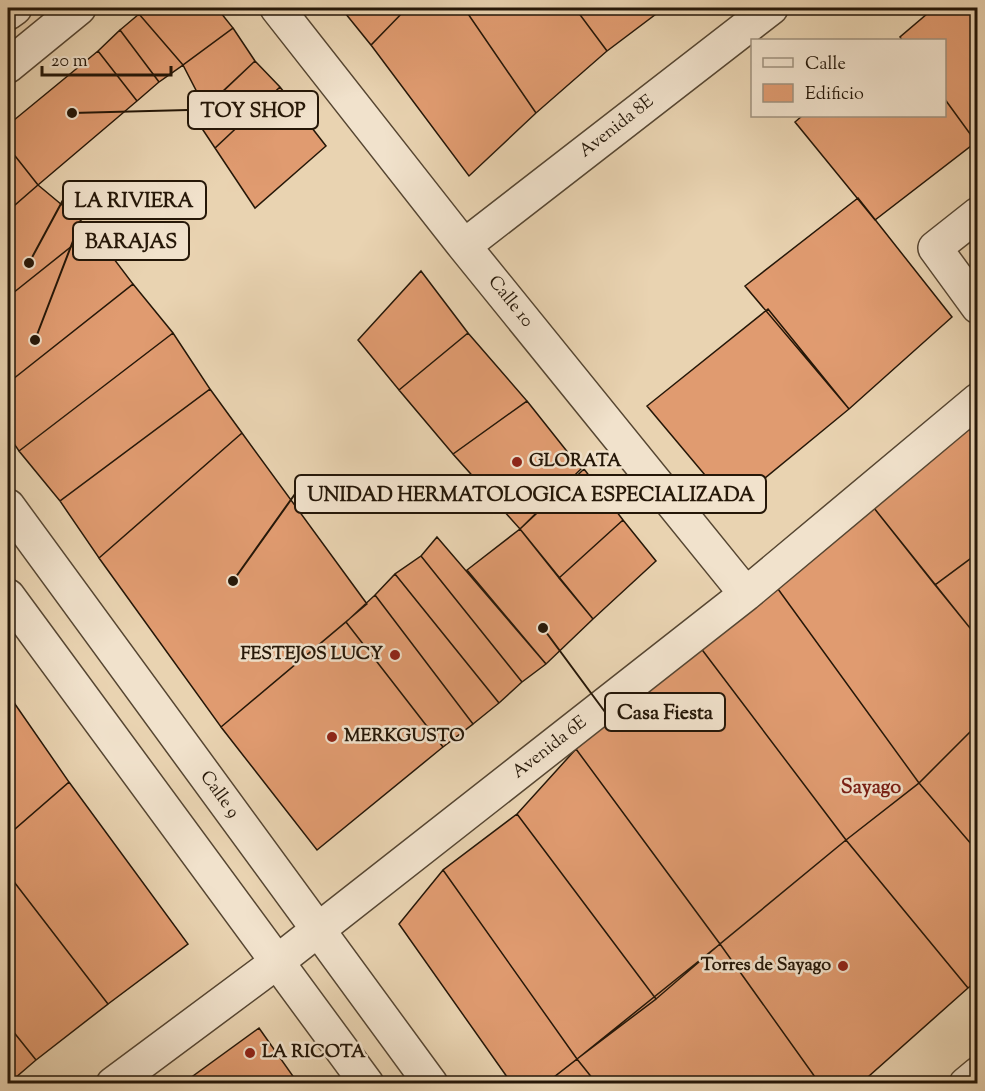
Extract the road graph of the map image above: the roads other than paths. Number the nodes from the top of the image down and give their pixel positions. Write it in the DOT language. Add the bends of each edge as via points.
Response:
graph roads {
  1 [pos="15,8"];
  2 [pos="79,8"];
  3 [pos="277,8"];
  4 [pos="771,8"];
  5 [pos="8,14"];
  6 [pos="8,66"];
  7 [pos="978,214"];
  8 [pos="464,246"];
  9 [pos="978,307"];
  10 [pos="978,400"];
  11 [pos="8,506"];
  12 [pos="746,594"];
  13 [pos="8,596"];
  14 [pos="318,929"];
  15 [pos="277,962"];
  16 [pos="978,1074"];
  17 [pos="113,1083"];
  18 [pos="367,1083"];
  19 [pos="431,1083"];
  20 [pos="966,1083"];
  1 -- 5 [label="street"];
  2 -- 6 [label="street"];
  3 -- 8 [label="street, Calle 10"];
  4 -- 8 [label="street, Avenida 8E"];
  7 -- 9 [label="street" via="935,248"];
  8 -- 12 [label="street, Calle 10"];
  10 -- 12 [label="street, Avenida 6E"];
  11 -- 14 [label="street, Calle 9"];
  12 -- 14 [label="street, Avenida 6E"];
  13 -- 15 [label="street"];
  14 -- 15 [label="street, Avenida 6E"];
  14 -- 19 [label="street, Calle 9"];
  15 -- 17 [label="street, Avenida 6E"];
  15 -- 18 [label="street"];
  16 -- 20 [label="street"];
}
